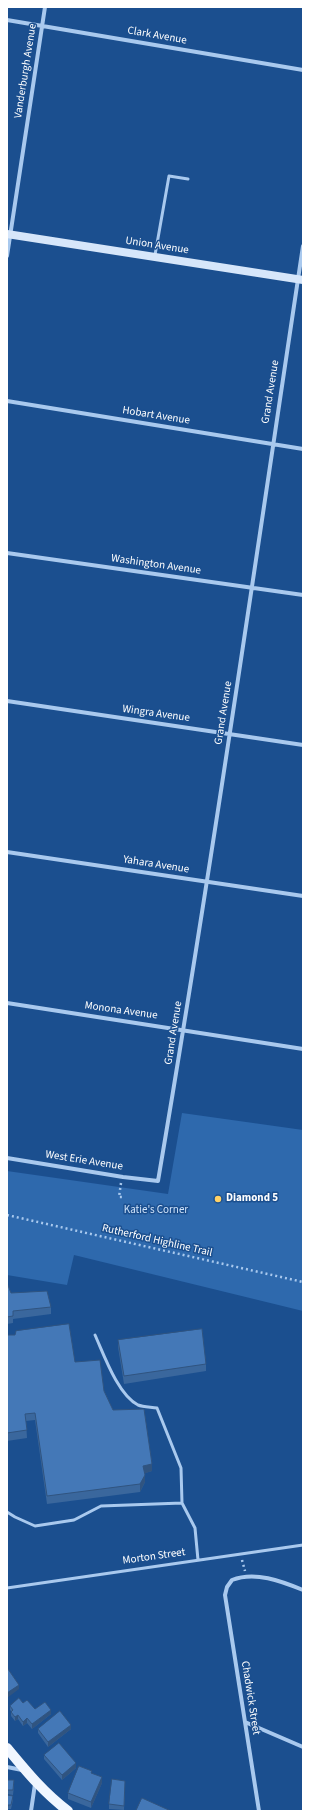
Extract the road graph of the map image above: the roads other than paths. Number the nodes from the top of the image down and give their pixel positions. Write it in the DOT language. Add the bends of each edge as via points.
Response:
graph roads {
  1 [pos="45,7"];
  2 [pos="7,20"];
  3 [pos="43,25"];
  4 [pos="303,70"];
  5 [pos="188,179"];
  6 [pos="9,234"];
  7 [pos="303,246"];
  8 [pos="7,256"];
  9 [pos="155,257"];
  10 [pos="300,280"];
  11 [pos="7,401"];
  12 [pos="272,444"];
  13 [pos="303,449"];
  14 [pos="7,553"];
  15 [pos="252,587"];
  16 [pos="303,595"];
  17 [pos="7,701"];
  18 [pos="230,734"];
  19 [pos="303,745"];
  20 [pos="7,852"];
  21 [pos="207,882"];
  22 [pos="303,896"];
  23 [pos="7,1003"];
  24 [pos="184,1030"];
  25 [pos="303,1049"];
  26 [pos="7,1158"];
  27 [pos="158,1181"];
  28 [pos="95,1335"];
  29 [pos="182,1503"];
  30 [pos="7,1512"];
  31 [pos="303,1545"];
  32 [pos="198,1560"];
  33 [pos="7,1588"];
  34 [pos="303,1590"];
  35 [pos="245,1722"];
  36 [pos="303,1747"];
  37 [pos="7,1748"];
  38 [pos="7,1767"];
  39 [pos="25,1770"];
  40 [pos="35,1782"];
  41 [pos="31,1811"];
  42 [pos="68,1811"];
  43 [pos="259,1811"];
  1 -- 3 [label="street, Vanderburgh Avenue"];
  2 -- 3 [label="street, Clark Avenue"];
  3 -- 4 [label="street, Clark Avenue"];
  3 -- 6 [label="street, Vanderburgh Avenue"];
  5 -- 9 [label="lane" via="169,176"];
  6 -- 8 [label="street, Vanderburgh Avenue"];
  6 -- 9 [label="main road, Union Avenue"];
  7 -- 10 [label="street, Grand Avenue"];
  9 -- 10 [label="main road, Union Avenue"];
  10 -- 12 [label="street, Grand Avenue"];
  11 -- 12 [label="street, Hobart Avenue"];
  12 -- 13 [label="street, Hobart Avenue"];
  12 -- 15 [label="street, Grand Avenue"];
  14 -- 15 [label="street, Washington Avenue"];
  15 -- 16 [label="street, Washington Avenue"];
  15 -- 18 [label="street, Grand Avenue"];
  17 -- 18 [label="street, Wingra Avenue"];
  18 -- 19 [label="street, Wingra Avenue"];
  18 -- 21 [label="street, Grand Avenue"];
  20 -- 21 [label="street, Yahara Avenue"];
  21 -- 22 [label="street, Yahara Avenue"];
  21 -- 24 [label="street, Grand Avenue"];
  23 -- 24 [label="street, Monona Avenue"];
  24 -- 25 [label="street, Monona Avenue"];
  24 -- 27 [label="street, Grand Avenue"];
  26 -- 27 [label="street, West Erie Avenue"];
  28 -- 29 [label="lane" via="122,1391 138,1405 156,1408 180,1468"];
  29 -- 30 [label="lane" via="100,1506 74,1520 35,1526"];
  29 -- 32 [label="lane" via="195,1528"];
  31 -- 32 [label="lane, Morton Street"];
  32 -- 33 [label="lane, Morton Street"];
  34 -- 35 [label="street, Chadwick Street" via="266,1578 246,1577 232,1580 227,1587 225,1595"];
  35 -- 36 [label="street"];
  35 -- 43 [label="street, Chadwick Street"];
  37 -- 39 [label="main road"];
  38 -- 39 [label="street"];
  39 -- 40 [label="main road"];
  40 -- 41 [label="street"];
  40 -- 42 [label="main road" via="50,1798"];
}
